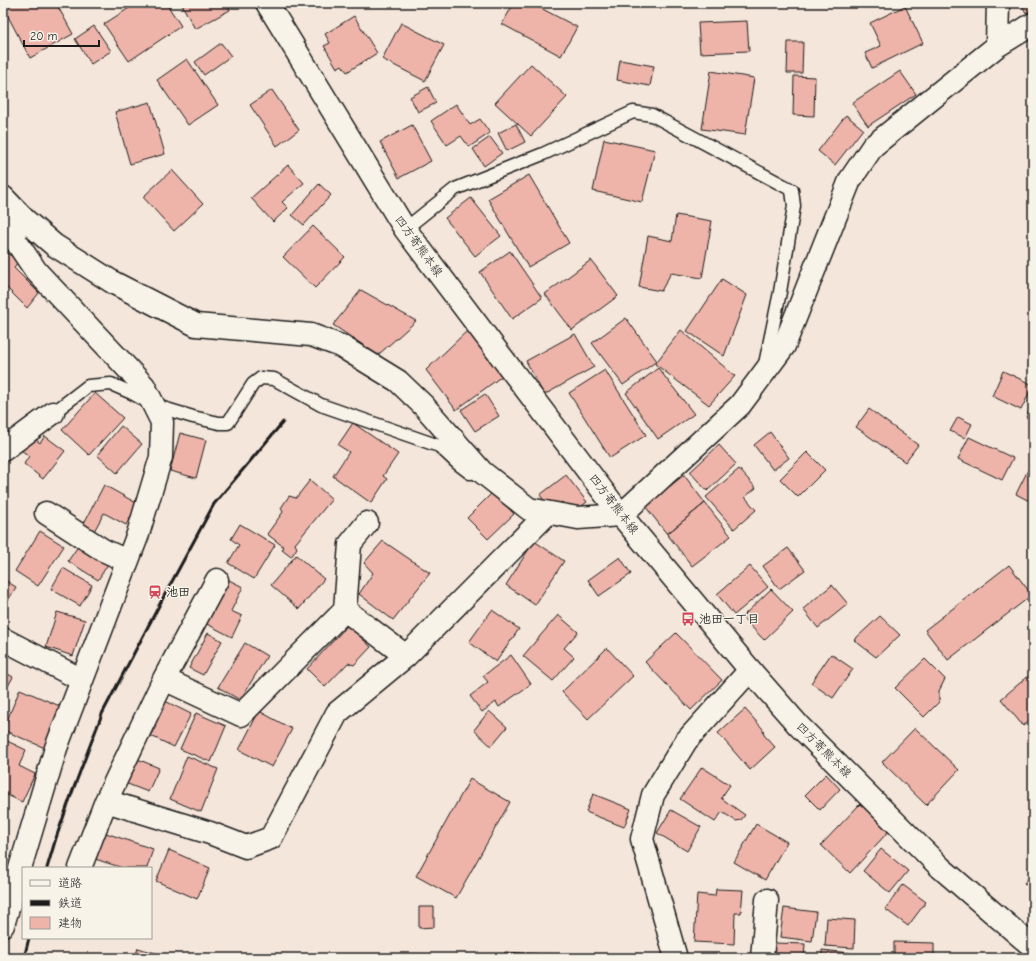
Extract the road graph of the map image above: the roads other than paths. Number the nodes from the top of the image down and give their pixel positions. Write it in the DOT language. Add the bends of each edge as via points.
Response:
graph roads {
  1 [pos="267,3"];
  2 [pos="998,3"];
  3 [pos="1033,24"];
  4 [pos="997,46"];
  5 [pos="3,197"];
  6 [pos="3,222"];
  7 [pos="405,229"];
  8 [pos="762,375"];
  9 [pos="153,405"];
  10 [pos="54,413"];
  11 [pos="3,450"];
  12 [pos="482,472"];
  13 [pos="46,513"];
  14 [pos="548,513"];
  15 [pos="621,514"];
  16 [pos="367,523"];
  17 [pos="127,561"];
  18 [pos="217,580"];
  19 [pos="345,610"];
  20 [pos="3,639"];
  21 [pos="406,656"];
  22 [pos="750,670"];
  23 [pos="164,679"];
  24 [pos="82,680"];
  25 [pos="106,801"];
  26 [pos="80,867"];
  27 [pos="767,900"];
  28 [pos="3,926"];
  29 [pos="1033,947"];
  30 [pos="676,958"];
  31 [pos="762,958"];
  1 -- 7 [label="street, 四方寄熊本線"];
  2 -- 4 [label="street"];
  3 -- 4 [label="street"];
  4 -- 8 [label="street" via="873,146 850,180 784,346"];
  5 -- 12 [label="street" via="54,245 114,283 196,325 311,336 341,346 398,382 424,406"];
  6 -- 9 [label="street" via="36,271 144,386"];
  7 -- 8 [label="lane" via="455,189 543,154 634,112 652,115 792,190 794,206 780,292"];
  7 -- 15 [label="street, 四方寄熊本線"];
  8 -- 15 [label="street" via="740,405"];
  9 -- 10 [label="lane" via="111,384 88,386"];
  9 -- 12 [label="lane" via="193,417 228,423 253,384 261,378 274,379 321,405 438,446 470,473"];
  9 -- 17 [label="street" via="162,422 161,457 138,534"];
  10 -- 11 [label="street"];
  12 -- 14 [label="street" via="530,509"];
  13 -- 17 [label="street" via="104,550"];
  14 -- 15 [label="street" via="578,518"];
  14 -- 21 [label="street"];
  15 -- 22 [label="street, 四方寄熊本線"];
  16 -- 19 [label="street" via="350,544"];
  17 -- 24 [label="street"];
  18 -- 23 [label="street"];
  19 -- 21 [label="street"];
  19 -- 23 [label="street" via="241,715"];
  20 -- 24 [label="street"];
  21 -- 25 [label="street" via="337,713 271,838 246,847 210,833"];
  22 -- 29 [label="street, 四方寄熊本線" via="799,726 941,868"];
  22 -- 30 [label="street" via="686,741 653,795 642,839"];
  23 -- 25 [label="street"];
  24 -- 28 [label="street" via="56,748"];
  25 -- 26 [label="street"];
  27 -- 31 [label="street"];
}
